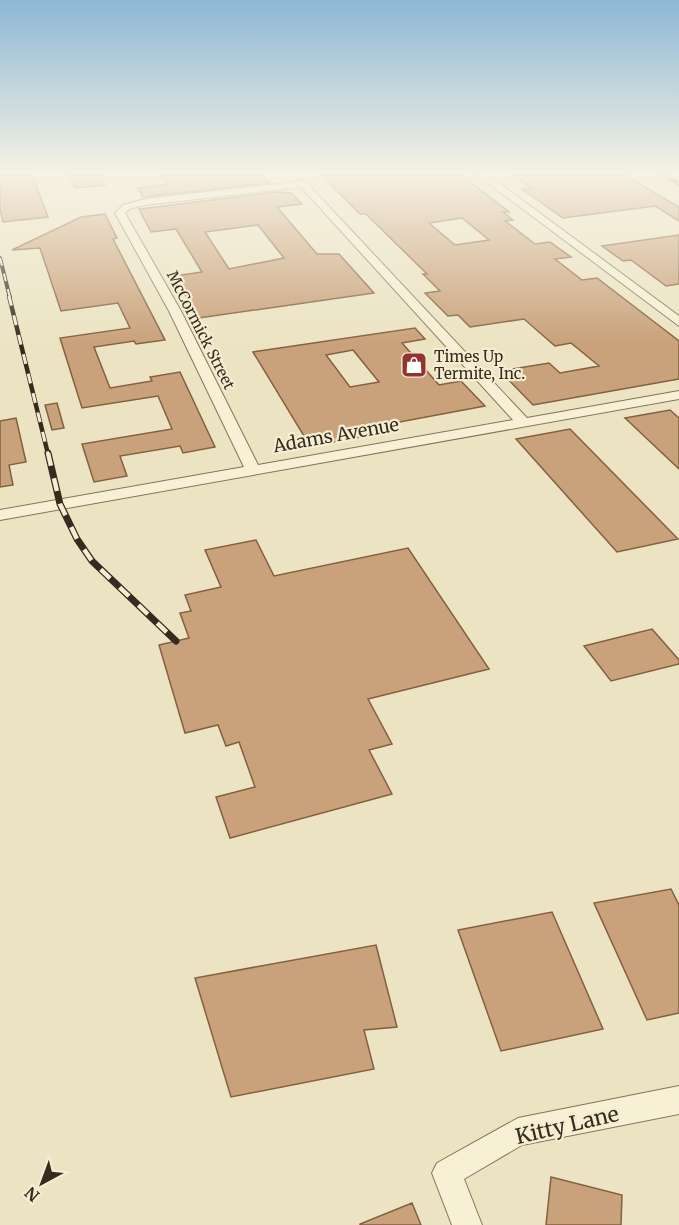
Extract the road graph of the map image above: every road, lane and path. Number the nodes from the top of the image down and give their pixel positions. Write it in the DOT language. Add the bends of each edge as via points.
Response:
graph roads {
  1 [pos="130,231"];
  2 [pos="347,231"];
  3 [pos="557,231"];
  4 [pos="679,322"];
  5 [pos="679,395"];
  6 [pos="522,421"];
  7 [pos="253,470"];
  8 [pos="0,515"];
  9 [pos="679,1100"];
  10 [pos="467,1225"];
  1 -- 7 [label="street, McCormick Street" via="175,311"];
  2 -- 6 [label="street, McCormick Street"];
  3 -- 4 [label="street"];
  5 -- 6 [label="street, Adams Avenue"];
  6 -- 7 [label="street, Adams Avenue"];
  7 -- 8 [label="street, Adams Avenue"];
  9 -- 10 [label="street, Kitty Lane" via="518,1132 447,1173"];
}
